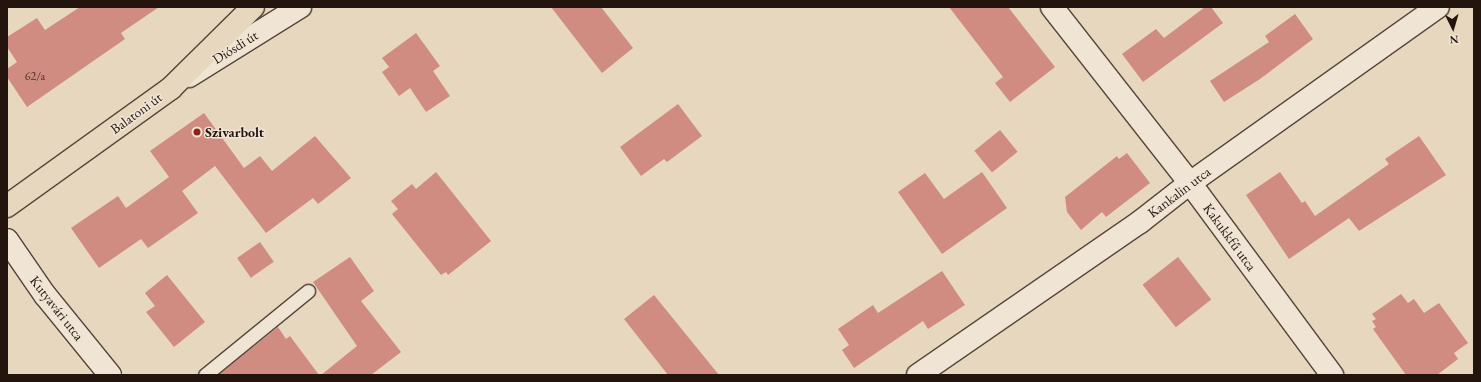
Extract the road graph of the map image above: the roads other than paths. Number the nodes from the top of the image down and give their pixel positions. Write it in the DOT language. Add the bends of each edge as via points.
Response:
graph roads {
  1 [pos="253,7"];
  2 [pos="300,7"];
  3 [pos="1052,7"];
  4 [pos="1438,7"];
  5 [pos="171,88"];
  6 [pos="1190,183"];
  7 [pos="7,206"];
  8 [pos="7,240"];
  9 [pos="308,291"];
  10 [pos="110,375"];
  11 [pos="205,375"];
  12 [pos="918,375"];
  13 [pos="1332,375"];
  1 -- 5 [label="main road, Balatoni út"];
  2 -- 5 [label="street, Diósdi út"];
  3 -- 6 [label="street, Kakukkfű utca"];
  4 -- 6 [label="street, Kankalin utca"];
  5 -- 7 [label="main road, Balatoni út"];
  6 -- 12 [label="street, Kankalin utca" via="1140,222"];
  6 -- 13 [label="street, Kakukkfű utca"];
  8 -- 10 [label="street, Kutyavári utca" via="45,295"];
  9 -- 11 [label="lane"];
}
